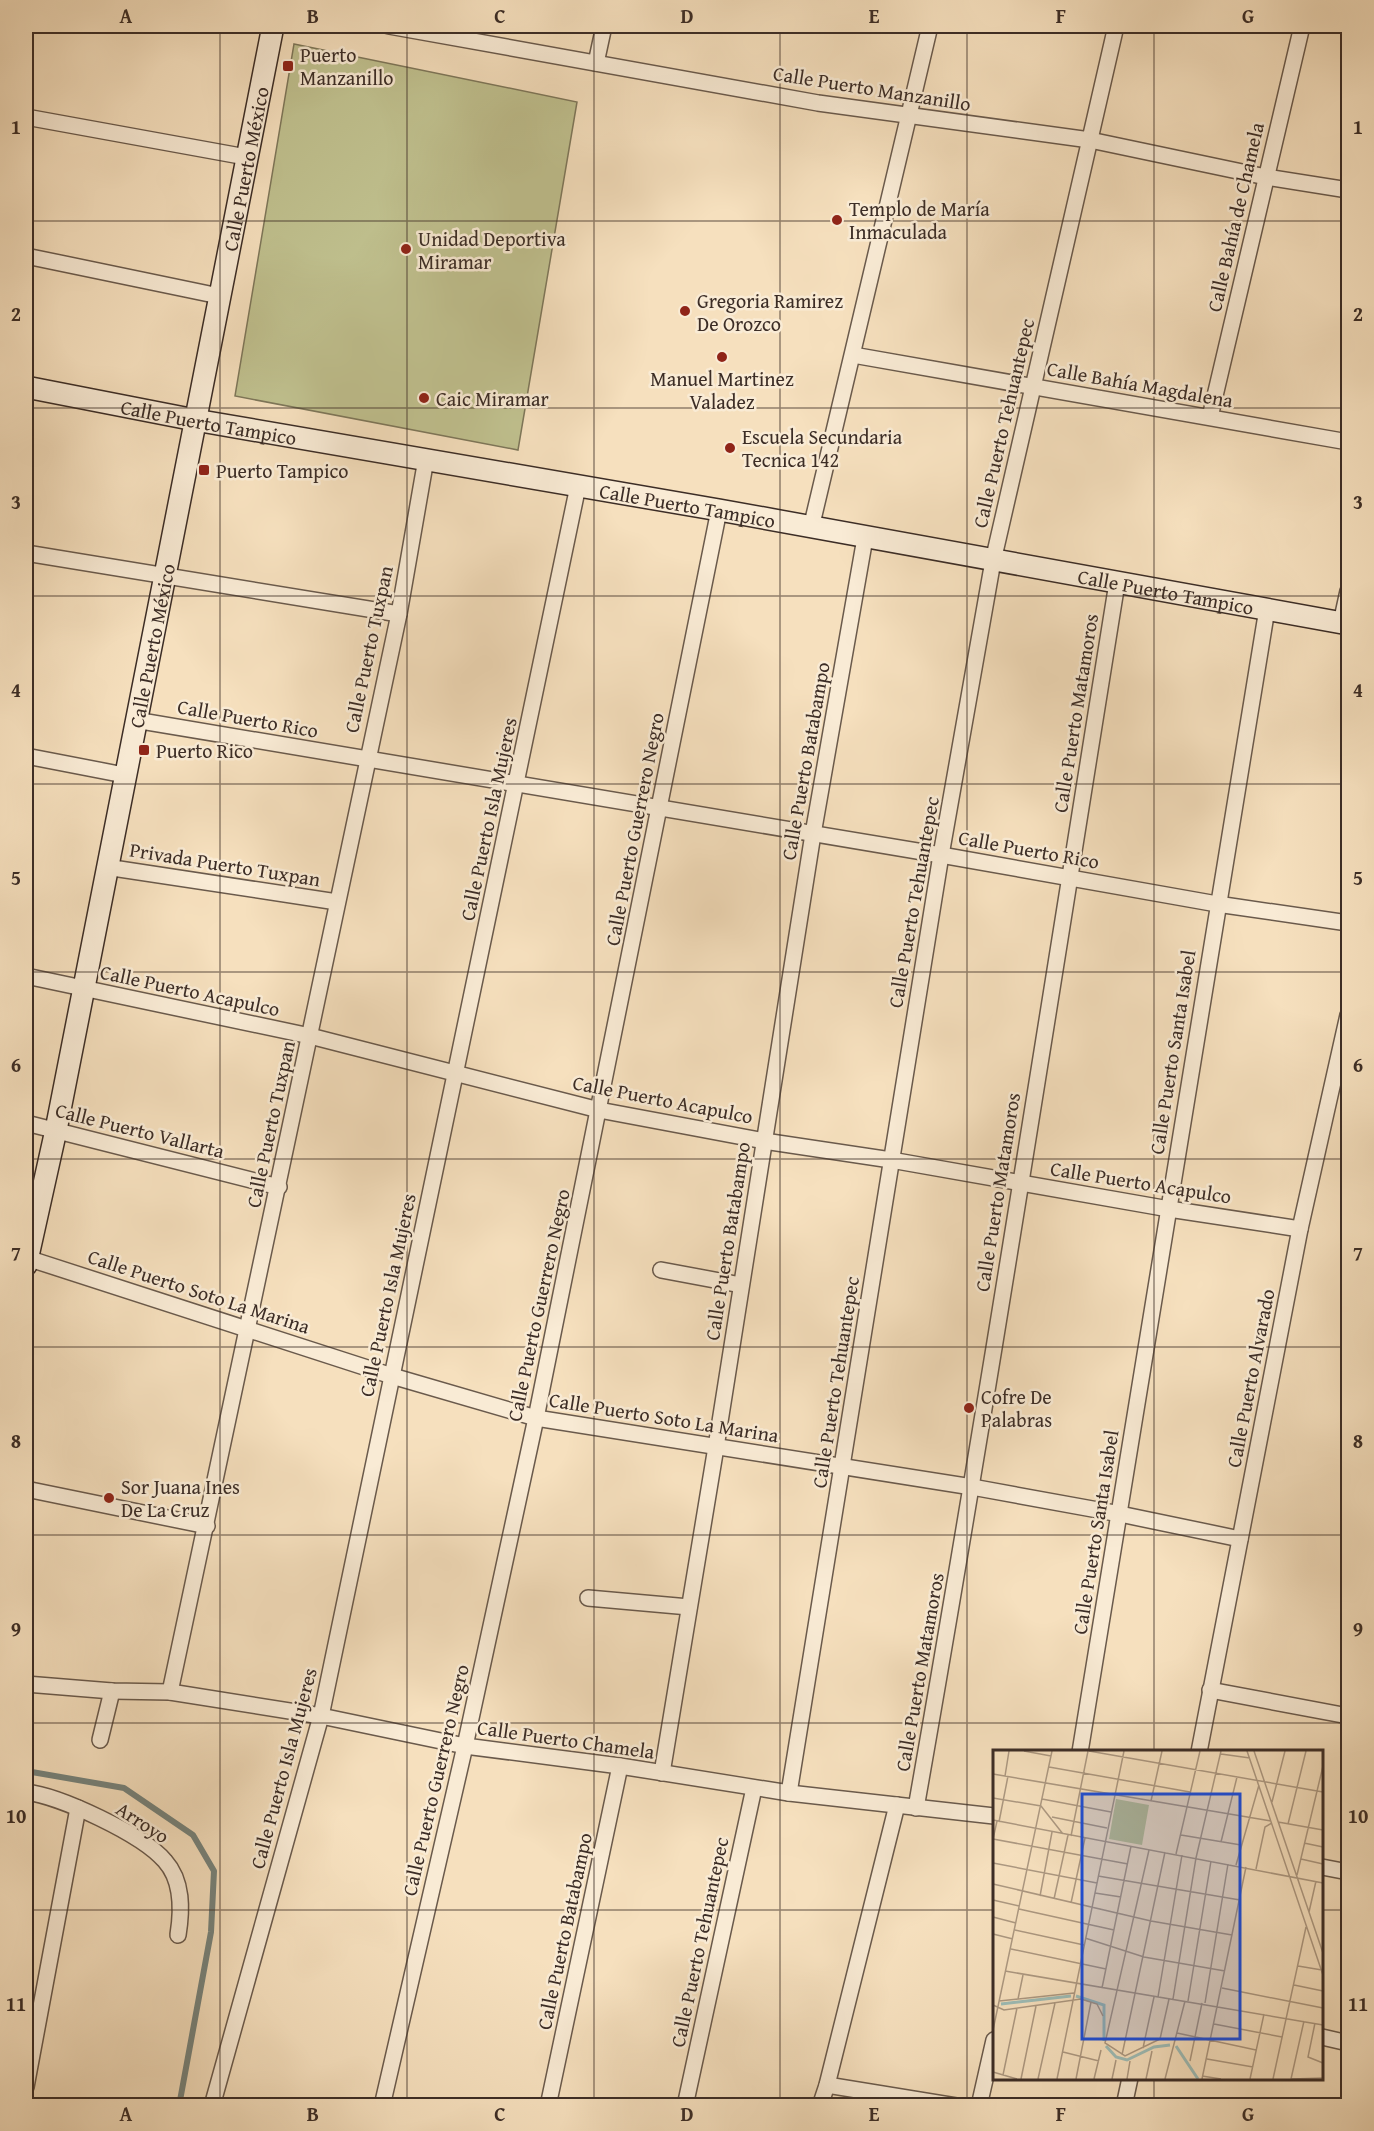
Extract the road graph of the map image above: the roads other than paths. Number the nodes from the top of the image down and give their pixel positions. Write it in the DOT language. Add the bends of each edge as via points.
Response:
graph roads {
  1 [pos="273,26"];
  2 [pos="389,26"];
  3 [pos="604,26"];
  4 [pos="930,26"];
  5 [pos="1116,26"];
  6 [pos="1302,26"];
  7 [pos="596,63"];
  8 [pos="909,116"];
  9 [pos="26,117"];
  10 [pos="1090,140"];
  11 [pos="246,157"];
  12 [pos="1266,177"];
  13 [pos="1348,190"];
  14 [pos="26,256"];
  15 [pos="219,296"];
  16 [pos="853,356"];
  17 [pos="26,387"];
  18 [pos="1032,387"];
  19 [pos="1210,417"];
  20 [pos="195,420"];
  21 [pos="1348,442"];
  22 [pos="426,459"];
  23 [pos="578,486"];
  24 [pos="719,510"];
  25 [pos="811,528"];
  26 [pos="865,538"];
  27 [pos="26,553"];
  28 [pos="993,561"];
  29 [pos="165,577"];
  30 [pos="1118,583"];
  31 [pos="1348,591"];
  32 [pos="1267,609"];
  33 [pos="399,614"];
  34 [pos="1345,624"];
  35 [pos="135,720"];
  36 [pos="26,756"];
  37 [pos="367,760"];
  38 [pos="124,775"];
  39 [pos="517,785"];
  40 [pos="660,808"];
  41 [pos="813,834"];
  42 [pos="942,855"];
  43 [pos="106,867"];
  44 [pos="1070,877"];
  45 [pos="337,902"];
  46 [pos="1216,904"];
  47 [pos="1348,923"];
  48 [pos="26,976"];
  49 [pos="83,989"];
  50 [pos="1348,1015"];
  51 [pos="310,1036"];
  52 [pos="455,1072"];
  53 [pos="599,1110"];
  54 [pos="26,1124"];
  55 [pos="56,1130"];
  56 [pos="764,1141"];
  57 [pos="891,1160"];
  58 [pos="1020,1183"];
  59 [pos="279,1187"];
  60 [pos="1169,1209"];
  61 [pos="1300,1228"];
  62 [pos="26,1262"];
  63 [pos="661,1270"];
  64 [pos="741,1285"];
  65 [pos="247,1329"];
  66 [pos="392,1376"];
  67 [pos="536,1418"];
  68 [pos="716,1447"];
  69 [pos="843,1468"];
  70 [pos="972,1487"];
  71 [pos="26,1489"];
  72 [pos="1120,1514"];
  73 [pos="207,1526"];
  74 [pos="1240,1539"];
  75 [pos="588,1598"];
  76 [pos="689,1607"];
  77 [pos="26,1684"];
  78 [pos="1210,1690"];
  79 [pos="112,1691"];
  80 [pos="171,1692"];
  81 [pos="321,1716"];
  82 [pos="1348,1716"];
  83 [pos="100,1740"];
  84 [pos="465,1746"];
  85 [pos="1080,1750"];
  86 [pos="1199,1750"];
  87 [pos="620,1766"];
  88 [pos="662,1773"];
  89 [pos="754,1788"];
  90 [pos="26,1792"];
  91 [pos="789,1793"];
  92 [pos="897,1805"];
  93 [pos="916,1808"];
  94 [pos="78,1809"];
  95 [pos="993,1816"];
  96 [pos="1323,1867"];
  97 [pos="1348,1872"];
  98 [pos="178,1935"];
  99 [pos="1323,2037"];
  100 [pos="1348,2043"];
  101 [pos="993,2044"];
  102 [pos="1130,2080"];
  103 [pos="827,2085"];
  104 [pos="26,2087"];
  105 [pos="212,2106"];
  106 [pos="382,2106"];
  107 [pos="548,2106"];
  108 [pos="685,2106"];
  109 [pos="820,2106"];
  110 [pos="956,2106"];
  111 [pos="979,2106"];
  112 [pos="1124,2106"];
  1 -- 11 [label="street, Calle Puerto México"];
  2 -- 7 [label="street, Calle Puerto Manzanillo"];
  3 -- 7 [label="street"];
  4 -- 8 [label="street"];
  5 -- 10 [label="street, Calle Puerto Tehuantepec"];
  6 -- 12 [label="street, Calle Bahía de Chamela"];
  7 -- 8 [label="street, Calle Puerto Manzanillo"];
  8 -- 10 [label="street, Calle Puerto Manzanillo"];
  8 -- 16 [label="street"];
  9 -- 11 [label="street"];
  10 -- 12 [label="street, Calle Puerto Manzanillo"];
  10 -- 18 [label="street, Calle Puerto Tehuantepec"];
  11 -- 15 [label="street, Calle Puerto México"];
  12 -- 13 [label="street, Calle Puerto Manzanillo"];
  12 -- 19 [label="street, Calle Bahía de Chamela"];
  14 -- 15 [label="street"];
  15 -- 20 [label="street, Calle Puerto México"];
  16 -- 18 [label="street, Calle Bahía Magdalena"];
  16 -- 25 [label="street"];
  17 -- 20 [label="street, Calle Puerto Tampico"];
  18 -- 19 [label="street, Calle Bahía Magdalena"];
  18 -- 28 [label="street, Calle Puerto Tehuantepec"];
  19 -- 21 [label="street, Calle Bahía Magdalena"];
  20 -- 22 [label="street, Calle Puerto Tampico"];
  20 -- 29 [label="street, Calle Puerto México"];
  22 -- 23 [label="street, Calle Puerto Tampico"];
  22 -- 33 [label="street, Calle Puerto Tuxpan"];
  23 -- 24 [label="street, Calle Puerto Tampico"];
  23 -- 39 [label="street, Calle Puerto Isla Mujeres"];
  24 -- 25 [label="street, Calle Puerto Tampico"];
  24 -- 40 [label="street, Calle Puerto Guerrero Negro"];
  25 -- 26 [label="street, Calle Puerto Tampico"];
  26 -- 28 [label="street, Calle Puerto Tampico"];
  26 -- 41 [label="street, Calle Puerto Batabampo"];
  27 -- 29 [label="street"];
  28 -- 30 [label="street, Calle Puerto Tampico"];
  28 -- 42 [label="street, Calle Puerto Tehuantepec"];
  29 -- 33 [label="street"];
  29 -- 35 [label="street, Calle Puerto México"];
  30 -- 32 [label="street, Calle Puerto Tampico"];
  30 -- 44 [label="street, Calle Puerto Matamoros"];
  31 -- 34 [label="street"];
  32 -- 34 [label="street, Calle Puerto Tampico"];
  32 -- 46 [label="street, Calle Puerto Santa Isabel"];
  33 -- 37 [label="street, Calle Puerto Tuxpan"];
  35 -- 37 [label="street, Calle Puerto Rico"];
  35 -- 38 [label="street, Calle Puerto México"];
  36 -- 38 [label="street"];
  37 -- 39 [label="street, Calle Puerto Rico"];
  37 -- 45 [label="street, Calle Puerto Tuxpan"];
  38 -- 43 [label="street, Calle Puerto México"];
  39 -- 40 [label="street, Calle Puerto Rico"];
  39 -- 52 [label="street, Calle Puerto Isla Mujeres"];
  40 -- 41 [label="street, Calle Puerto Rico"];
  40 -- 53 [label="street, Calle Puerto Guerrero Negro"];
  41 -- 42 [label="street, Calle Puerto Rico"];
  41 -- 56 [label="street, Calle Puerto Batabampo"];
  42 -- 44 [label="street, Calle Puerto Rico"];
  42 -- 57 [label="street, Calle Puerto Tehuantepec"];
  43 -- 45 [label="street, Privada Puerto Tuxpan"];
  43 -- 49 [label="street, Calle Puerto México"];
  44 -- 46 [label="street, Calle Puerto Rico"];
  44 -- 58 [label="street, Calle Puerto Matamoros"];
  45 -- 51 [label="street, Calle Puerto Tuxpan"];
  46 -- 47 [label="street, Calle Puerto Rico"];
  46 -- 60 [label="street, Calle Puerto Santa Isabel"];
  48 -- 49 [label="street, Calle Puerto Acapulco"];
  49 -- 51 [label="street, Calle Puerto Acapulco"];
  49 -- 55 [label="street, Calle Puerto México"];
  50 -- 61 [label="street, Calle Puerto Alvarado"];
  51 -- 52 [label="street, Calle Puerto Acapulco"];
  51 -- 59 [label="street, Calle Puerto Tuxpan"];
  52 -- 53 [label="street, Calle Puerto Acapulco"];
  52 -- 66 [label="street, Calle Puerto Isla Mujeres"];
  53 -- 56 [label="street, Calle Puerto Acapulco"];
  53 -- 67 [label="street, Calle Puerto Guerrero Negro"];
  54 -- 55 [label="street, Calle Puerto Vallarta"];
  55 -- 59 [label="street, Calle Puerto Vallarta"];
  55 -- 62 [label="street, Calle Puerto México"];
  56 -- 57 [label="street, Calle Puerto Acapulco"];
  56 -- 64 [label="street, Calle Puerto Batabampo"];
  57 -- 58 [label="street, Calle Puerto Acapulco"];
  57 -- 69 [label="street, Calle Puerto Tehuantepec"];
  58 -- 60 [label="street, Calle Puerto Acapulco"];
  58 -- 70 [label="street, Calle Puerto Matamoros"];
  59 -- 65 [label="street, Calle Puerto Tuxpan"];
  60 -- 61 [label="street, Calle Puerto Acapulco"];
  60 -- 72 [label="street, Calle Puerto Santa Isabel"];
  61 -- 74 [label="street, Calle Puerto Alvarado"];
  62 -- 65 [label="street, Calle Puerto Soto La Marina"];
  63 -- 64 [label="street"];
  64 -- 68 [label="street, Calle Puerto Batabampo"];
  65 -- 66 [label="street, Calle Puerto Soto La Marina"];
  65 -- 73 [label="street, Calle Puerto Tuxpan"];
  66 -- 67 [label="street, Calle Puerto Soto La Marina"];
  66 -- 81 [label="street, Calle Puerto Isla Mujeres"];
  67 -- 68 [label="street, Calle Puerto Soto La Marina"];
  67 -- 84 [label="street, Calle Puerto Guerrero Negro"];
  68 -- 69 [label="street, Calle Puerto Soto La Marina"];
  68 -- 76 [label="street, Calle Puerto Batabampo"];
  69 -- 70 [label="street, Calle Puerto Soto La Marina"];
  69 -- 91 [label="street, Calle Puerto Tehuantepec"];
  70 -- 72 [label="street, Calle Puerto Soto La Marina"];
  70 -- 93 [label="street, Calle Puerto Matamoros"];
  71 -- 73 [label="street"];
  72 -- 74 [label="street, Calle Puerto Soto La Marina"];
  72 -- 85 [label="street, Calle Puerto Santa Isabel"];
  73 -- 80 [label="street, Calle Puerto Tuxpan"];
  74 -- 78 [label="street, Calle Puerto Alvarado"];
  75 -- 76 [label="street"];
  76 -- 88 [label="street, Calle Puerto Batabampo"];
  77 -- 79 [label="street, Calle Puerto Chamela"];
  78 -- 82 [label="street"];
  78 -- 86 [label="street, Calle Puerto Alvarado"];
  79 -- 80 [label="street, Calle Puerto Chamela"];
  79 -- 83 [label="street"];
  80 -- 81 [label="street, Calle Puerto Chamela"];
  81 -- 84 [label="street, Calle Puerto Chamela"];
  81 -- 105 [label="street, Calle Puerto Isla Mujeres"];
  84 -- 87 [label="street, Calle Puerto Chamela"];
  84 -- 106 [label="street, Calle Puerto Guerrero Negro"];
  87 -- 88 [label="street, Calle Puerto Chamela"];
  87 -- 107 [label="street, Calle Puerto Batabampo"];
  88 -- 89 [label="street, Calle Puerto Chamela"];
  89 -- 91 [label="street, Calle Puerto Chamela"];
  89 -- 108 [label="street, Calle Puerto Tehuantepec"];
  90 -- 94 [label="street, Arroyo"];
  91 -- 92 [label="street, Calle Puerto Chamela"];
  92 -- 93 [label="street, Calle Puerto Chamela"];
  92 -- 103 [label="street"];
  93 -- 95 [label="street, Calle Puerto Chamela"];
  94 -- 98 [label="street, Arroyo" via="131,1834 164,1860 178,1889 182,1911"];
  94 -- 104 [label="street"];
  96 -- 97 [label="street"];
  99 -- 100 [label="street"];
  101 -- 111 [label="street"];
  102 -- 112 [label="street"];
  103 -- 109 [label="street"];
  103 -- 110 [label="street"];
}
